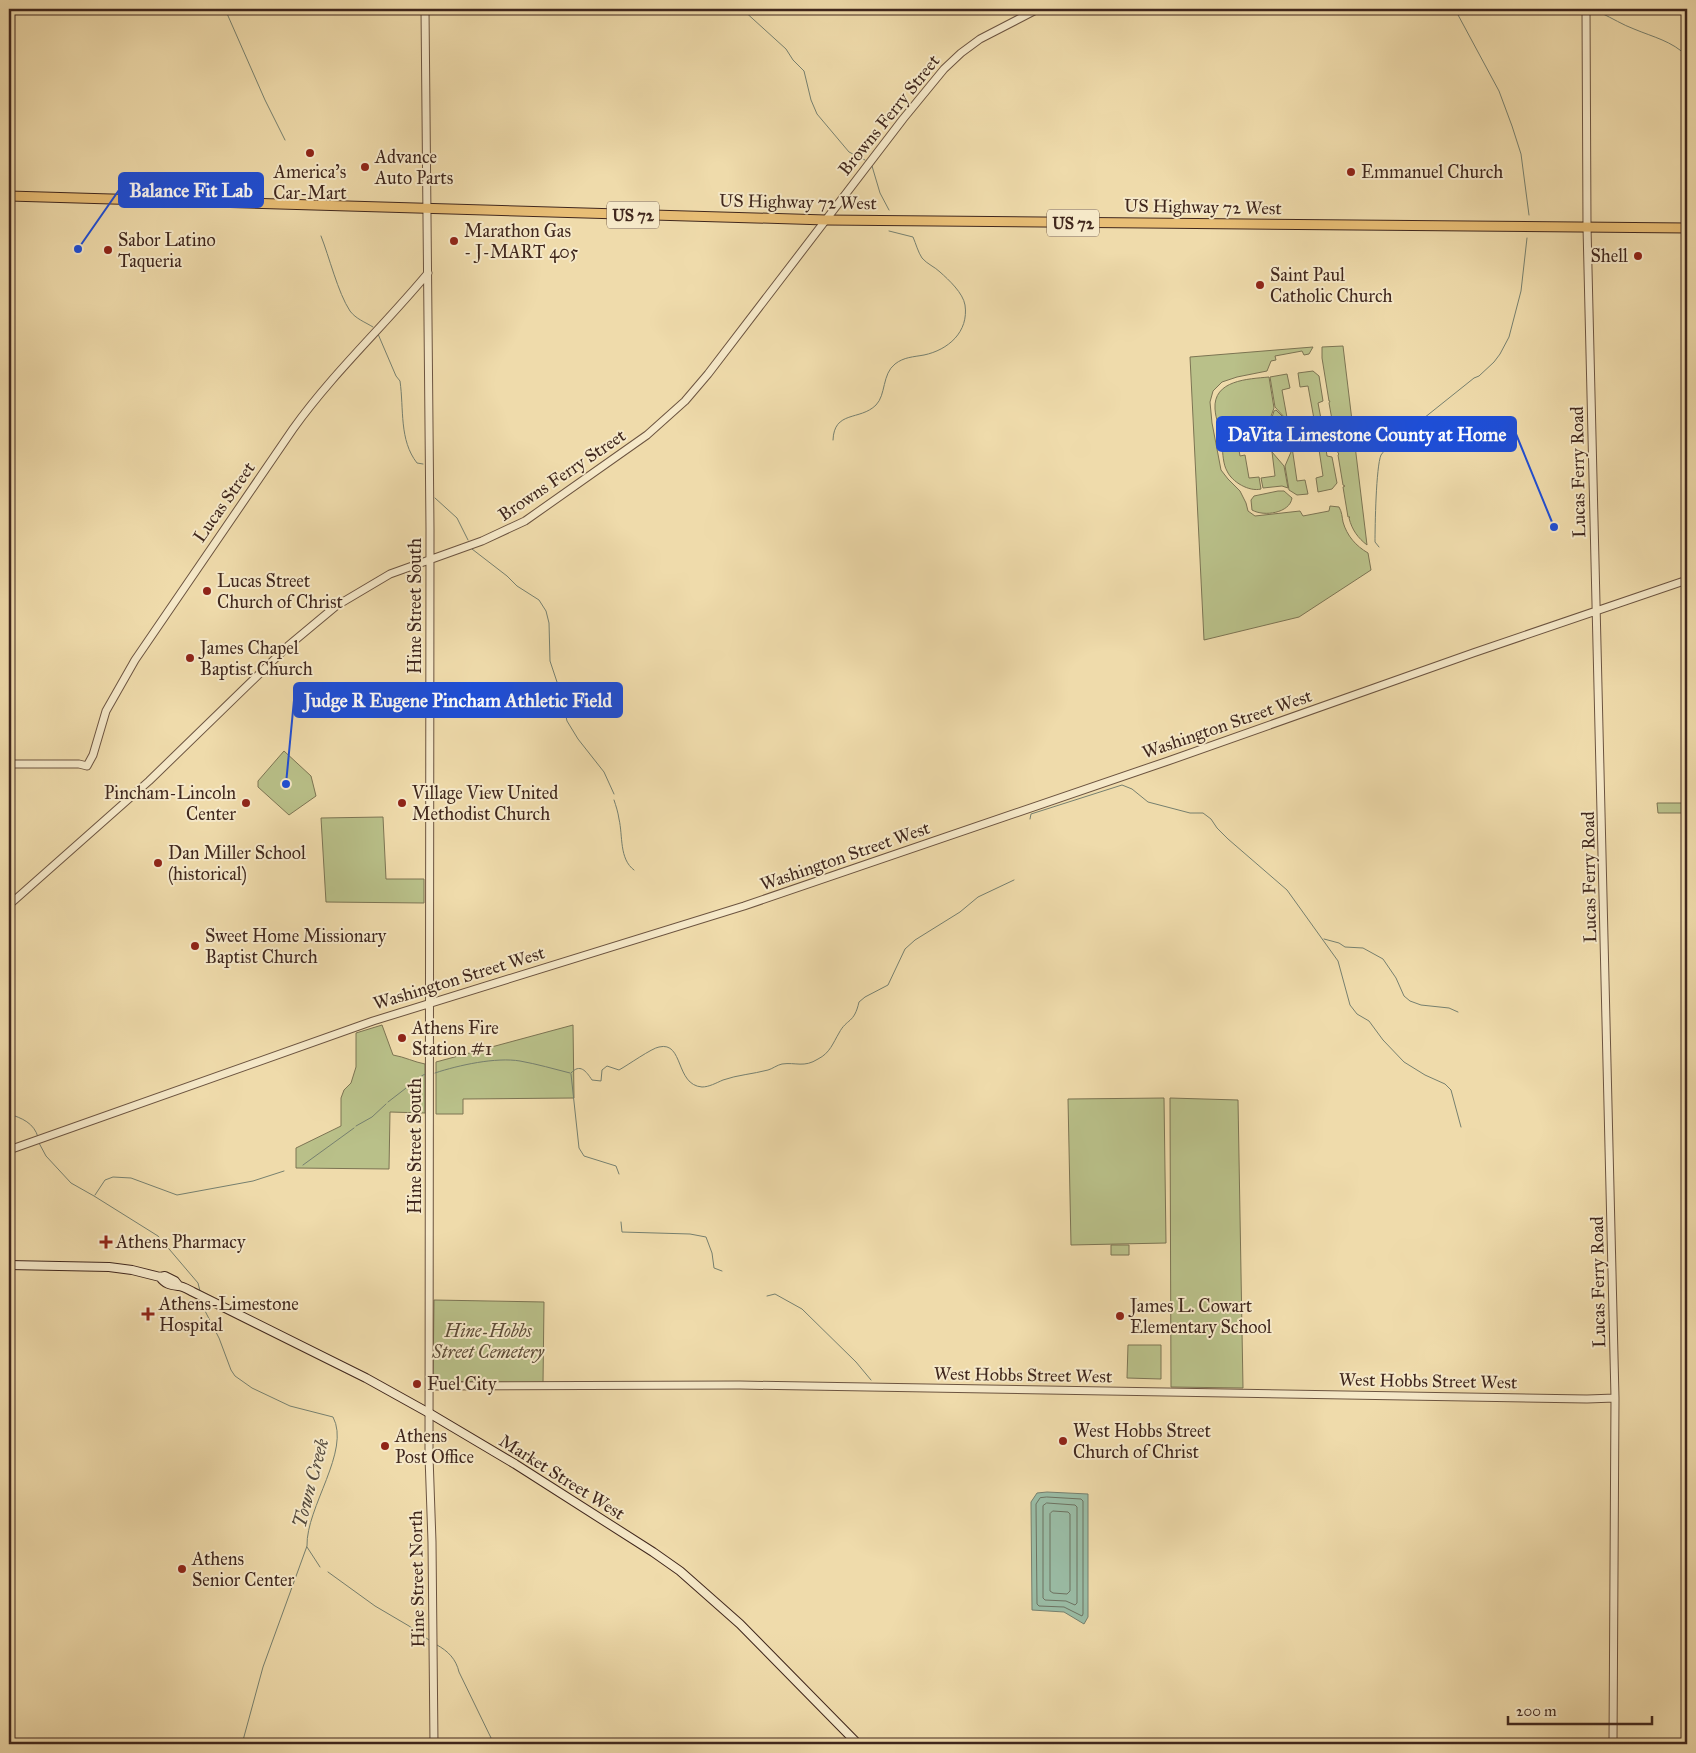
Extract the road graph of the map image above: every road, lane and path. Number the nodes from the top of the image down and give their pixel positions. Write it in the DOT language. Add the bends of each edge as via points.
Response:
graph roads {
  1 [pos="425,9"];
  2 [pos="1038,9"];
  3 [pos="1586,9"];
  4 [pos="9,196"];
  5 [pos="427,209"];
  6 [pos="826,220"];
  7 [pos="1588,227"];
  8 [pos="1687,228"];
  9 [pos="428,273"];
  10 [pos="430,560"];
  11 [pos="1687,580"];
  12 [pos="1598,611"];
  13 [pos="9,764"];
  14 [pos="9,906"];
  15 [pos="430,1003"];
  16 [pos="9,1150"];
  17 [pos="9,1265"];
  18 [pos="430,1386"];
  19 [pos="1616,1398"];
  20 [pos="430,1413"];
  21 [pos="434,1744"];
  22 [pos="858,1744"];
  23 [pos="1613,1744"];
  1 -- 5 [label="street, Hine Street South"];
  2 -- 6 [label="street, Browns Ferry Street" via="980,39 944,68"];
  3 -- 7 [label="street, Lucas Ferry Road"];
  4 -- 5 [label="highway, US Highway 72 West / US 72"];
  5 -- 6 [label="highway, US Highway 72 West / US 72"];
  5 -- 9 [label="street, Hine Street South"];
  6 -- 7 [label="highway, US Highway 72 West / US 72"];
  6 -- 10 [label="street, Browns Ferry Street" via="708,374 663,421 525,521"];
  7 -- 8 [label="highway, US 72"];
  7 -- 12 [label="street, Lucas Ferry Road"];
  9 -- 10 [label="street, Hine Street South"];
  9 -- 13 [label="street, Lucas Street" via="320,393 293,429 135,660 106,711 87,766"];
  10 -- 14 [label="street, Browns Ferry Street" via="390,574 317,620 149,781"];
  10 -- 15 [label="street, Hine Street South"];
  11 -- 12 [label="street, Washington Street West"];
  12 -- 15 [label="street, Washington Street West" via="744,906"];
  12 -- 19 [label="street, Lucas Ferry Road"];
  15 -- 16 [label="street, Washington Street West"];
  15 -- 18 [label="street, Hine Street South"];
  17 -- 20 [label="main road, Market Street West" via="109,1267 160,1278 366,1378"];
  18 -- 19 [label="street, West Hobbs Street West" via="740,1385"];
  18 -- 20 [label="street, Hine Street South"];
  19 -- 23 [label="street, Lucas Ferry Road"];
  20 -- 21 [label="street, Hine Street North"];
  20 -- 22 [label="main road, Market Street West" via="680,1571 740,1624"];
}
